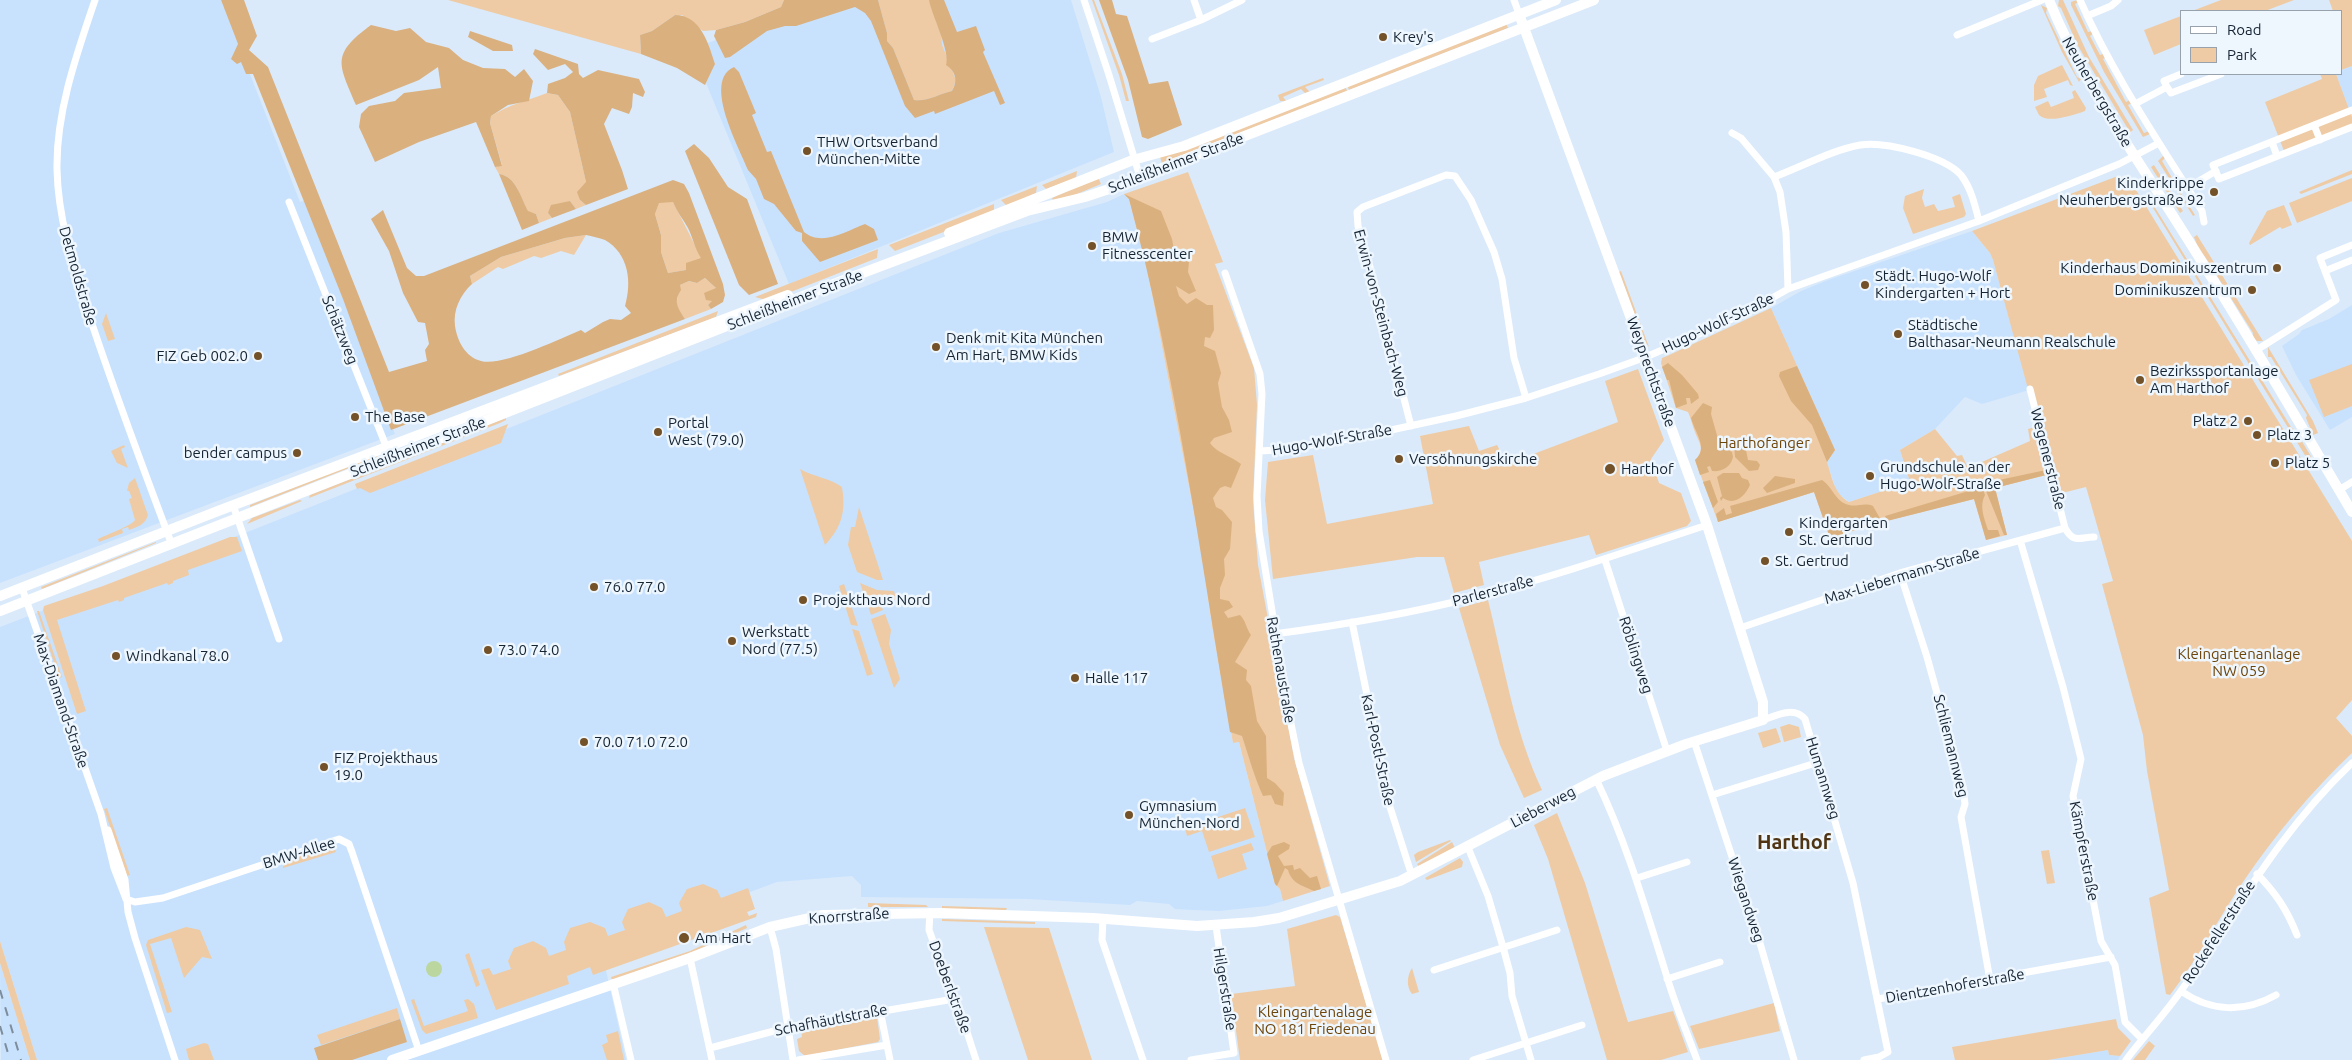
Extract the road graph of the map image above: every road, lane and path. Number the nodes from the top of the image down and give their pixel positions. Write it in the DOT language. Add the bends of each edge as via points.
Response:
graph roads {
  1 [pos="95,0"];
  2 [pos="1084,0"];
  3 [pos="1194,0"];
  4 [pos="1242,0"];
  5 [pos="1514,0"];
  6 [pos="1556,0"];
  7 [pos="1594,0"];
  8 [pos="2042,0"];
  9 [pos="2049,0"];
  10 [pos="2080,0"];
  11 [pos="2118,0"];
  12 [pos="1519,14"];
  13 [pos="2087,16"];
  14 [pos="1201,20"];
  15 [pos="1524,28"];
  16 [pos="1958,35"];
  17 [pos="1152,38"];
  18 [pos="2180,74"];
  19 [pos="2181,75"];
  20 [pos="2218,75"];
  21 [pos="2167,87"];
  22 [pos="2187,87"];
  23 [pos="2135,104"];
  24 [pos="2352,110"];
  25 [pos="2314,125"];
  26 [pos="2352,127"];
  27 [pos="1732,133"];
  28 [pos="2320,140"];
  29 [pos="2272,142"];
  30 [pos="2159,143"];
  31 [pos="2135,156"];
  32 [pos="2277,156"];
  33 [pos="1133,160"];
  34 [pos="2216,171"];
  35 [pos="1140,177"];
  36 [pos="1774,177"];
  37 [pos="2187,188"];
  38 [pos="289,202"];
  39 [pos="1979,221"];
  40 [pos="2204,222"];
  41 [pos="2352,245"];
  42 [pos="2352,260"];
  43 [pos="2325,271"];
  44 [pos="1225,273"];
  45 [pos="1788,290"];
  46 [pos="2255,350"];
  47 [pos="1646,357"];
  48 [pos="2030,389"];
  49 [pos="1526,398"];
  50 [pos="1411,426"];
  51 [pos="386,448"];
  52 [pos="1259,451"];
  53 [pos="391,458"];
  54 [pos="2352,482"];
  55 [pos="2339,490"];
  56 [pos="233,505"];
  57 [pos="2352,512"];
  58 [pos="237,518"];
  59 [pos="1707,525"];
  60 [pos="2065,528"];
  61 [pos="167,531"];
  62 [pos="2094,537"];
  63 [pos="2020,540"];
  64 [pos="172,545"];
  65 [pos="1605,560"];
  66 [pos="1900,574"];
  67 [pos="22,588"];
  68 [pos="0,596"];
  69 [pos="26,601"];
  70 [pos="0,611"];
  71 [pos="1352,622"];
  72 [pos="1740,628"];
  73 [pos="1274,634"];
  74 [pos="278,639"];
  75 [pos="1762,720"];
  76 [pos="1694,741"];
  77 [pos="1667,750"];
  78 [pos="1819,762"];
  79 [pos="2352,762"];
  80 [pos="1596,779"];
  81 [pos="1712,795"];
  82 [pos="1467,845"];
  83 [pos="1687,862"];
  84 [pos="2257,874"];
  85 [pos="1412,876"];
  86 [pos="1637,878"];
  87 [pos="126,899"];
  88 [pos="1333,903"];
  89 [pos="930,912"];
  90 [pos="1103,918"];
  91 [pos="1216,926"];
  92 [pos="770,927"];
  93 [pos="1557,930"];
  94 [pos="2297,935"];
  95 [pos="1503,947"];
  96 [pos="2111,957"];
  97 [pos="690,958"];
  98 [pos="1720,962"];
  99 [pos="1434,970"];
  100 [pos="1667,980"];
  101 [pos="1990,980"];
  102 [pos="613,983"];
  103 [pos="2181,991"];
  104 [pos="2276,995"];
  105 [pos="954,998"];
  106 [pos="1878,1000"];
  107 [pos="880,1010"];
  108 [pos="1582,1024"];
  109 [pos="789,1027"];
  110 [pos="2142,1039"];
  111 [pos="1525,1042"];
  112 [pos="887,1045"];
  113 [pos="710,1048"];
  114 [pos="419,1051"];
  115 [pos="175,1060"];
  116 [pos="392,1060"];
  117 [pos="631,1060"];
  118 [pos="712,1060"];
  119 [pos="793,1060"];
  120 [pos="798,1060"];
  121 [pos="890,1060"];
  122 [pos="976,1060"];
  123 [pos="1143,1060"];
  124 [pos="1191,1060"];
  125 [pos="1386,1060"];
  126 [pos="1473,1060"];
  127 [pos="1530,1060"];
  128 [pos="1697,1060"];
  129 [pos="1794,1060"];
  130 [pos="1864,1060"];
  131 [pos="2126,1060"];
  1 -- 61 [label="street, Detmoldstraße" via="74,62 62,121 57,168 59,209 69,253 113,388"];
  2 -- 33 [label="street"];
  3 -- 14 [label="street"];
  4 -- 14 [label="street"];
  5 -- 12 [label="street"];
  6 -- 12 [label="main road, Schleißheimer Straße"];
  7 -- 15 [label="main road, Schleißheimer Straße"];
  8 -- 16 [label="street"];
  9 -- 31 [label="main road, Neuherbergstraße" via="2080,68"];
  10 -- 13 [label="street, Neuherbergstraße"];
  11 -- 13 [label="street"];
  12 -- 15 [label="main road, Weyprechtstraße"];
  12 -- 33 [label="main road, Schleißheimer Straße" via="1192,143"];
  13 -- 23 [label="street, Neuherbergstraße"];
  14 -- 17 [label="street"];
  15 -- 35 [label="main road, Schleißheimer Straße"];
  15 -- 47 [label="main road, Weyprechtstraße"];
  18 -- 21 [label="street" via="2164,81"];
  19 -- 22 [label="street"];
  20 -- 22 [label="street"];
  21 -- 22 [label="street" via="2171,94"];
  21 -- 23 [label="street"];
  23 -- 30 [label="street, Neuherbergstraße"];
  24 -- 25 [label="street"];
  25 -- 28 [label="street"];
  25 -- 29 [label="street"];
  26 -- 28 [label="street"];
  27 -- 36 [label="street" via="1741,138"];
  28 -- 32 [label="street"];
  29 -- 32 [label="street"];
  29 -- 34 [label="street" via="2213,165"];
  30 -- 31 [label="street, Neuherbergstraße"];
  30 -- 37 [label="street, Neuherbergstraße"];
  31 -- 39 [label="street, Hugo-Wolf-Straße"];
  31 -- 46 [label="main road, Neuherbergstraße"];
  32 -- 34 [label="street" via="2218,179"];
  33 -- 35 [label="street"];
  33 -- 51 [label="main road, Schleißheimer Straße" via="890,257"];
  34 -- 37 [label="street"];
  35 -- 53 [label="main road, Schleißheimer Straße" via="1085,197 1007,218"];
  36 -- 39 [label="street" via="1854,146 1888,146 1938,161 1956,171 1968,185"];
  36 -- 45 [label="street" via="1780,192 1786,232"];
  37 -- 40 [label="street, Neuherbergstraße" via="2202,212"];
  38 -- 51 [label="street, Schätzweg"];
  39 -- 45 [label="street, Hugo-Wolf-Straße"];
  41 -- 43 [label="street" via="2320,258"];
  42 -- 43 [label="street"];
  43 -- 46 [label="street" via="2336,300"];
  44 -- 52 [label="street, Rathenaustraße" via="1260,374"];
  45 -- 47 [label="street, Hugo-Wolf-Straße"];
  46 -- 55 [label="main road, Neuherbergstraße"];
  47 -- 49 [label="street, Hugo-Wolf-Straße"];
  47 -- 59 [label="main road, Weyprechtstraße"];
  48 -- 60 [label="street, Wegenerstraße"];
  49 -- 50 [label="street, Hugo-Wolf-Straße"];
  49 -- 50 [label="street, Erwin-von-Steinbach-Weg" via="1514,358 1502,279 1494,252 1471,200 1455,176 1446,175 1357,212"];
  50 -- 52 [label="street, Hugo-Wolf-Straße"];
  51 -- 53 [label="street, Schätzweg"];
  51 -- 56 [label="main road, Schleißheimer Straße"];
  52 -- 73 [label="street, Rathenaustraße" via="1258,524"];
  53 -- 58 [label="main road, Schleißheimer Straße"];
  54 -- 55 [label="street"];
  55 -- 57 [label="main road, Neuherbergstraße"];
  56 -- 58 [label="street"];
  56 -- 61 [label="main road, Schleißheimer Straße"];
  58 -- 64 [label="main road, Schleißheimer Straße"];
  58 -- 74 [label="street"];
  59 -- 65 [label="street, Parlerstraße"];
  59 -- 72 [label="main road, Weyprechtstraße"];
  60 -- 62 [label="street" via="2074,538"];
  60 -- 63 [label="street, Max-Liebermann-Straße"];
  61 -- 64 [label="street, Detmoldstraße"];
  61 -- 67 [label="main road, Schleißheimer Straße"];
  63 -- 66 [label="street, Max-Liebermann-Straße"];
  63 -- 96 [label="street, Kämpferstraße" via="2081,759 2073,796 2101,941"];
  64 -- 69 [label="main road, Schleißheimer Straße"];
  65 -- 71 [label="street, Parlerstraße" via="1479,596"];
  65 -- 77 [label="street, Röblingweg"];
  66 -- 72 [label="street, Max-Liebermann-Straße"];
  66 -- 101 [label="street, Schliemannweg" via="1963,787 1965,804 1961,817"];
  67 -- 68 [label="main road, Schleißheimer Straße"];
  67 -- 69 [label="street, Max-Diamand-Straße"];
  69 -- 70 [label="main road, Schleißheimer Straße"];
  69 -- 87 [label="street, Max-Diamand-Straße" via="110,834 125,880"];
  71 -- 73 [label="street, Parlerstraße"];
  71 -- 85 [label="street, Karl-Postl-Straße" via="1390,807"];
  72 -- 75 [label="main road, Weyprechtstraße" via="1763,702"];
  73 -- 88 [label="street, Rathenaustraße" via="1299,763"];
  75 -- 76 [label="main road, Lieberweg"];
  75 -- 78 [label="street, Humannweg" via="1791,712 1800,713 1806,719"];
  76 -- 77 [label="main road, Lieberweg"];
  76 -- 81 [label="street, Wiegandweg"];
  77 -- 80 [label="main road, Lieberweg"];
  78 -- 81 [label="street"];
  78 -- 106 [label="street, Humannweg" via="1853,883"];
  79 -- 84 [label="street, Rockefellerstraße" via="2320,794"];
  80 -- 82 [label="main road, Lieberweg" via="1522,820"];
  80 -- 86 [label="street"];
  81 -- 129 [label="street, Wiegandweg"];
  82 -- 85 [label="main road, Lieberweg"];
  82 -- 95 [label="street" via="1488,896"];
  83 -- 86 [label="street"];
  84 -- 94 [label="street, Rockefellerstraße" via="2284,905"];
  84 -- 103 [label="street, Rockefellerstraße"];
  85 -- 88 [label="main road, Lieberweg"];
  86 -- 100 [label="street"];
  87 -- 114 [label="street, BMW-Allee" via="135,902 163,898 339,839 345,841 370,902"];
  87 -- 115 [label="street, Max-Diamand-Straße" via="135,938"];
  88 -- 91 [label="main road, Knorrstraße" via="1279,918"];
  88 -- 125 [label="street, Rathenaustraße"];
  89 -- 90 [label="main road, Knorrstraße"];
  89 -- 92 [label="main road, Knorrstraße" via="832,914"];
  89 -- 105 [label="street, Doeberlstraße" via="929,930"];
  90 -- 91 [label="main road, Knorrstraße"];
  90 -- 123 [label="street" via="1103,944"];
  91 -- 124 [label="street, Hilgerstraße" via="1234,1053"];
  92 -- 97 [label="main road, Knorrstraße"];
  92 -- 109 [label="street"];
  93 -- 95 [label="street"];
  95 -- 99 [label="street"];
  95 -- 111 [label="street"];
  96 -- 101 [label="street, Dientzenhoferstraße"];
  96 -- 110 [label="street, Kämpferstraße" via="2125,1022"];
  97 -- 102 [label="main road, Knorrstraße"];
  97 -- 113 [label="street"];
  98 -- 100 [label="street"];
  100 -- 128 [label="street"];
  101 -- 106 [label="street, Dientzenhoferstraße"];
  102 -- 114 [label="main road, Knorrstraße"];
  102 -- 117 [label="street"];
  103 -- 104 [label="street, Rockefellerstraße" via="2202,1003 2227,1008 2248,1007"];
  103 -- 110 [label="street, Rockefellerstraße"];
  105 -- 107 [label="street, Schafhäutlstraße"];
  105 -- 122 [label="street, Doeberlstraße"];
  106 -- 130 [label="street, Dientzenhoferstraße" via="1888,1052"];
  107 -- 109 [label="street, Schafhäutlstraße"];
  107 -- 112 [label="street"];
  108 -- 111 [label="street"];
  109 -- 113 [label="street, Schafhäutlstraße"];
  109 -- 119 [label="street"];
  110 -- 131 [label="street, Rockefellerstraße"];
  111 -- 126 [label="street"];
  111 -- 127 [label="street"];
  112 -- 120 [label="street"];
  112 -- 121 [label="street"];
  113 -- 118 [label="street"];
  114 -- 116 [label="main road, Knorrstraße"];
}
